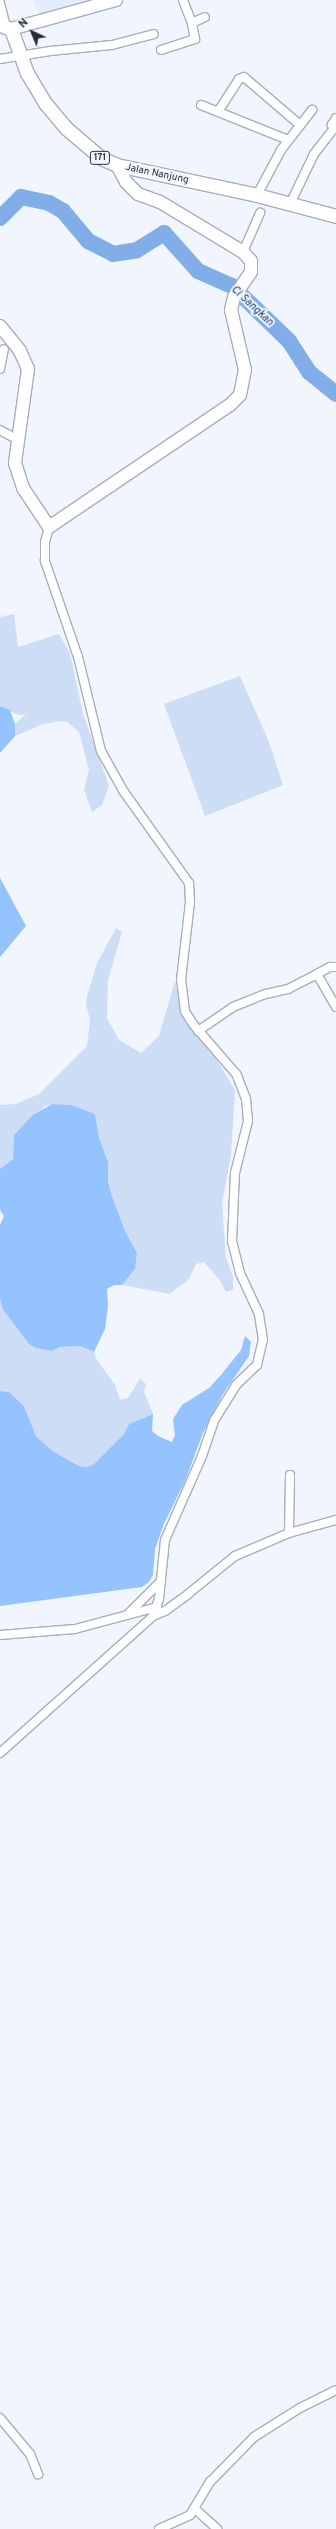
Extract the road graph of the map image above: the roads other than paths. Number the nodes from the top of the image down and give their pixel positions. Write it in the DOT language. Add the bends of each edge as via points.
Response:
graph roads {
  1 [pos="3,0"];
  2 [pos="116,0"];
  3 [pos="183,0"];
  4 [pos="0,2"];
  5 [pos="205,17"];
  6 [pos="192,23"];
  7 [pos="6,27"];
  8 [pos="154,34"];
  9 [pos="161,50"];
  10 [pos="20,54"];
  11 [pos="0,59"];
  12 [pos="201,105"];
  13 [pos="219,110"];
  14 [pos="312,110"];
  15 [pos="336,118"];
  16 [pos="300,125"];
  17 [pos="288,140"];
  18 [pos="117,165"];
  19 [pos="257,195"];
  20 [pos="290,204"];
  21 [pos="260,213"];
  22 [pos="336,216"];
  23 [pos="243,252"];
  24 [pos="0,326"];
  25 [pos="4,349"];
  26 [pos="0,369"];
  27 [pos="0,430"];
  28 [pos="16,439"];
  29 [pos="49,527"];
  30 [pos="336,967"];
  31 [pos="318,974"];
  32 [pos="336,1007"];
  33 [pos="198,1031"];
  34 [pos="290,1475"];
  35 [pos="334,1521"];
  36 [pos="290,1533"];
  37 [pos="161,1581"];
  38 [pos="157,1607"];
  39 [pos="126,1616"];
  40 [pos="153,1616"];
  41 [pos="0,1635"];
  42 [pos="0,1753"];
  43 [pos="336,2390"];
  44 [pos="0,2418"];
  45 [pos="38,2474"];
  46 [pos="195,2509"];
  47 [pos="159,2529"];
  48 [pos="217,2529"];
  1 -- 4 [label="street"];
  2 -- 7 [label="street"];
  3 -- 6 [label="street"];
  4 -- 7 [label="street"];
  5 -- 6 [label="street"];
  6 -- 9 [label="street" via="195,39"];
  7 -- 10 [label="main road, Jalan Nanjung / 171"];
  8 -- 10 [label="street" via="112,45"];
  10 -- 11 [label="street"];
  10 -- 18 [label="main road, Jalan Nanjung / 171" via="35,88 66,128 94,154"];
  12 -- 13 [label="street"];
  13 -- 16 [label="street" via="239,79 246,77"];
  13 -- 17 [label="street"];
  14 -- 16 [label="street"];
  15 -- 20 [label="street" via="332,125 334,128 314,154"];
  16 -- 17 [label="street"];
  17 -- 19 [label="street" via="268,171"];
  18 -- 19 [label="main road, Jalan Nanjung / 171"];
  18 -- 23 [label="street" via="126,182 138,194 160,202"];
  19 -- 20 [label="main road, Jalan Nanjung / 171"];
  20 -- 22 [label="main road, Jalan Nanjung / 171"];
  21 -- 23 [label="street"];
  23 -- 29 [label="street" via="252,267 232,303 232,316 245,370 243,389 238,398"];
  24 -- 28 [label="street" via="20,351 28,369"];
  25 -- 26 [label="street"];
  27 -- 28 [label="street"];
  28 -- 29 [label="street" via="15,463 19,480"];
  29 -- 33 [label="street" via="45,561 78,657 101,751 124,792 189,883 190,902 181,980 185,1011"];
  30 -- 31 [label="street" via="330,966"];
  31 -- 32 [label="street"];
  31 -- 33 [label="street" via="288,989 266,994 233,1007"];
  33 -- 37 [label="street" via="237,1075 246,1099 248,1121 235,1173 232,1241 240,1273 259,1314 263,1340 256,1365 236,1385 215,1420 165,1540"];
  34 -- 36 [label="street"];
  35 -- 36 [label="street"];
  36 -- 40 [label="street" via="230,1559 188,1594"];
  37 -- 38 [label="street"];
  37 -- 39 [label="street"];
  38 -- 39 [label="street"];
  38 -- 40 [label="street"];
  39 -- 41 [label="street" via="75,1629"];
  40 -- 42 [label="street"];
  43 -- 46 [label="street" via="300,2408 254,2437 210,2482"];
  44 -- 45 [label="street" via="30,2454"];
  46 -- 47 [label="street" via="183,2519"];
  46 -- 48 [label="street"];
}
